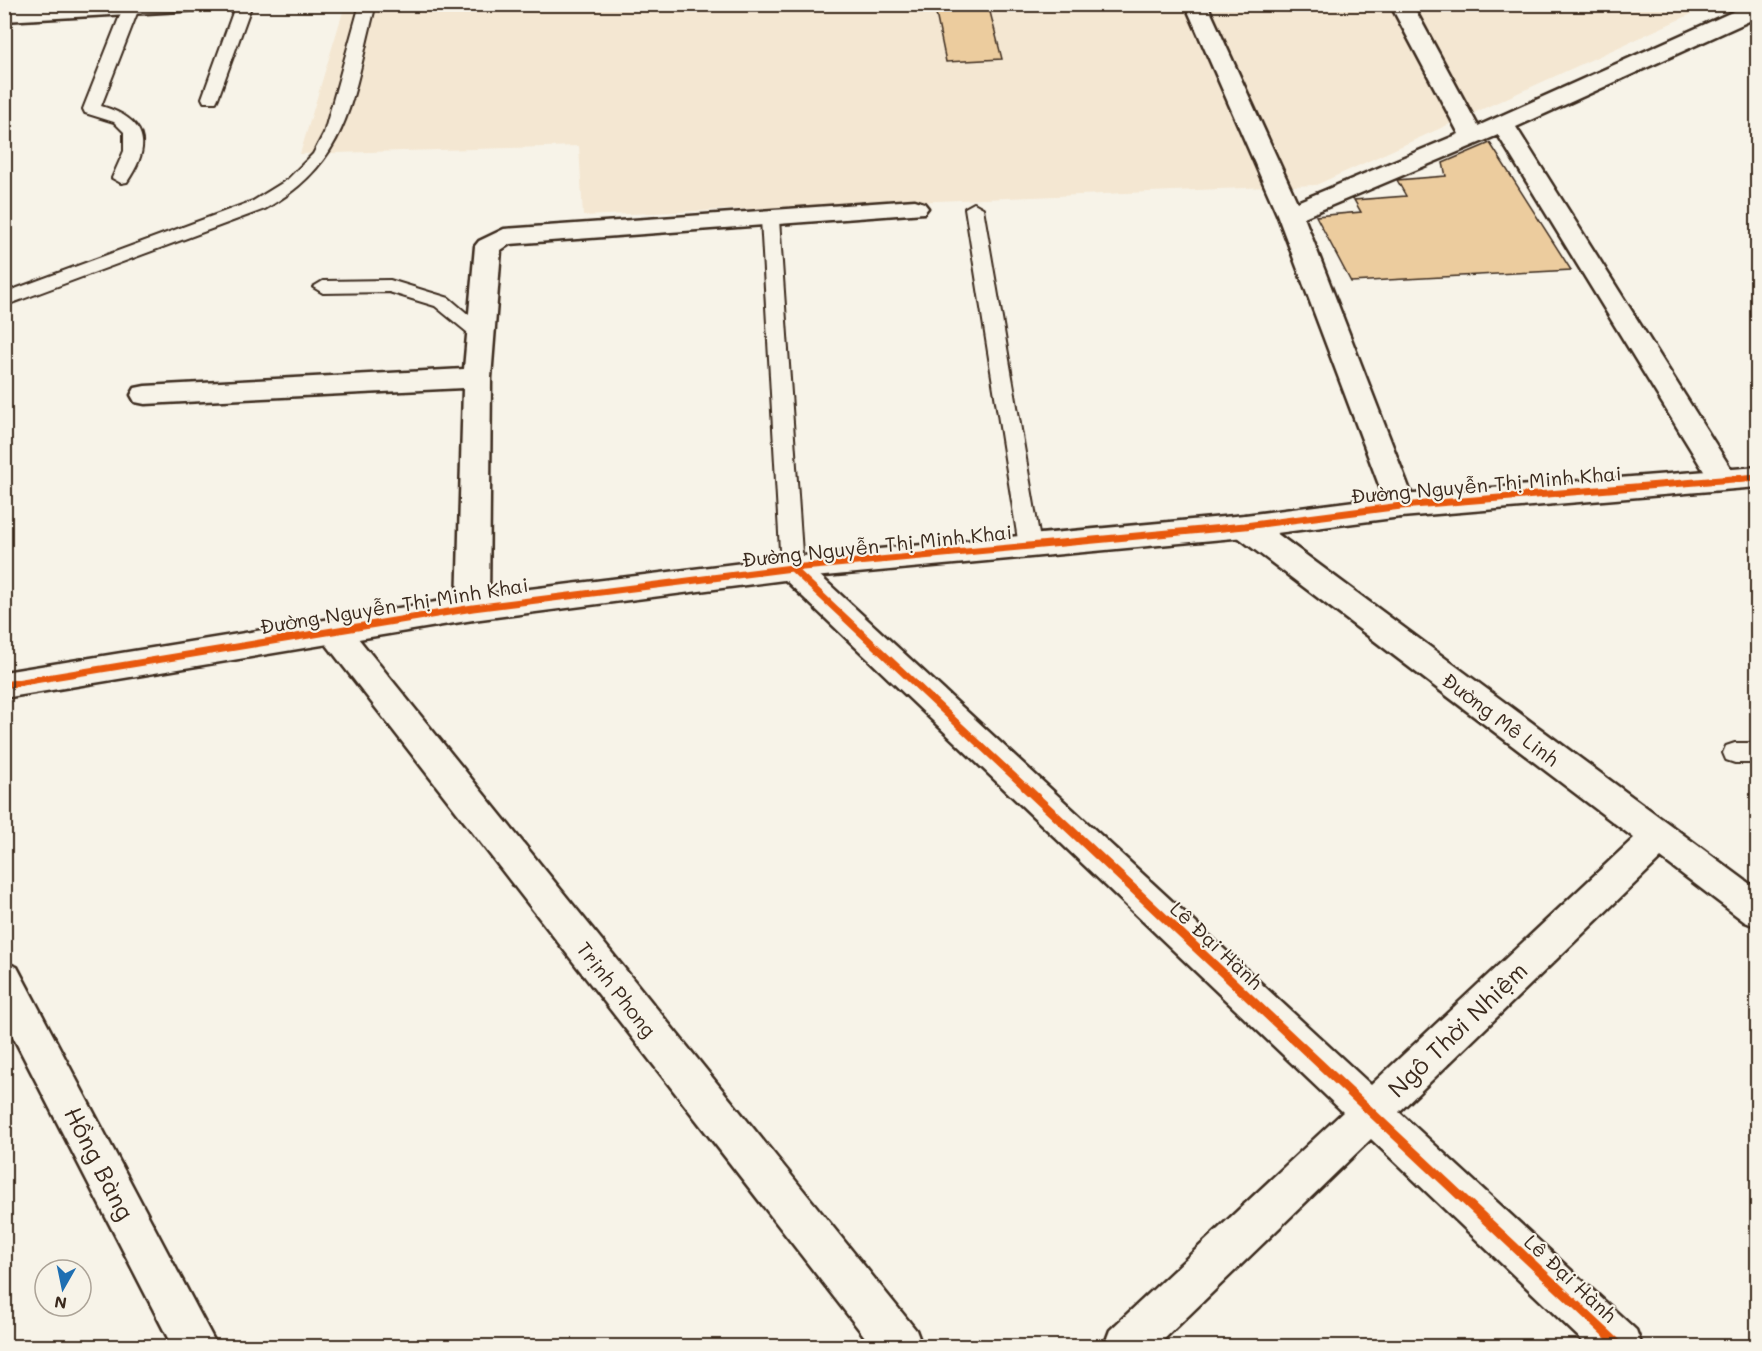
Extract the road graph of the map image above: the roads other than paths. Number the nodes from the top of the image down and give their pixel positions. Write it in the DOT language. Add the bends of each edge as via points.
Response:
graph roads {
  1 [pos="200,4"];
  2 [pos="244,4"];
  3 [pos="368,4"];
  4 [pos="1196,4"];
  5 [pos="1401,4"];
  6 [pos="131,8"];
  7 [pos="1758,9"];
  8 [pos="4,15"];
  9 [pos="210,98"];
  10 [pos="1503,124"];
  11 [pos="1472,137"];
  12 [pos="121,178"];
  13 [pos="915,208"];
  14 [pos="974,208"];
  15 [pos="1290,214"];
  16 [pos="770,219"];
  17 [pos="323,287"];
  18 [pos="4,300"];
  19 [pos="480,333"];
  20 [pos="477,378"];
  21 [pos="146,395"];
  22 [pos="1758,477"];
  23 [pos="1723,479"];
  24 [pos="1401,506"];
  25 [pos="1245,526"];
  26 [pos="1030,546"];
  27 [pos="792,568"];
  28 [pos="473,608"];
  29 [pos="334,630"];
  30 [pos="4,685"];
  31 [pos="1659,837"];
  32 [pos="1758,911"];
  33 [pos="4,979"];
  34 [pos="1371,1112"];
  35 [pos="195,1347"];
  36 [pos="900,1347"];
  37 [pos="1126,1347"];
  38 [pos="1620,1347"];
  1 -- 6 [label="street"];
  2 -- 9 [label="lane"];
  3 -- 18 [label="lane" via="333,133 306,174 259,205"];
  4 -- 15 [label="street"];
  5 -- 11 [label="street"];
  6 -- 8 [label="street"];
  6 -- 12 [label="lane" via="91,109 116,115 129,124 136,141"];
  7 -- 10 [label="street"];
  10 -- 11 [label="street"];
  10 -- 23 [label="street"];
  11 -- 15 [label="street"];
  13 -- 16 [label="street"];
  14 -- 26 [label="lane"];
  15 -- 24 [label="street"];
  16 -- 19 [label="street" via="494,240 488,246"];
  16 -- 27 [label="lane"];
  17 -- 19 [label="lane" via="401,289 442,302"];
  19 -- 20 [label="street"];
  20 -- 21 [label="street"];
  20 -- 28 [label="street"];
  22 -- 23 [label="street, Đường Nguyễn Thị Minh Khai"];
  23 -- 24 [label="street, Đường Nguyễn Thị Minh Khai"];
  24 -- 25 [label="street, Đường Nguyễn Thị Minh Khai"];
  25 -- 26 [label="street, Đường Nguyễn Thị Minh Khai"];
  25 -- 31 [label="street, Đường Mê Linh"];
  26 -- 27 [label="street, Đường Nguyễn Thị Minh Khai"];
  27 -- 28 [label="street, Đường Nguyễn Thị Minh Khai"];
  27 -- 34 [label="street, Lê Đại Hành"];
  28 -- 29 [label="street, Đường Nguyễn Thị Minh Khai"];
  29 -- 30 [label="street, Đường Nguyễn Thị Minh Khai"];
  29 -- 36 [label="street, Trịnh Phong"];
  31 -- 32 [label="street, Đường Mê Linh"];
  31 -- 34 [label="street, Ngô Thời Nhiệm"];
  33 -- 35 [label="street, Hồng Bàng"];
  34 -- 37 [label="street, Ngô Thời Nhiệm"];
  34 -- 38 [label="street, Lê Đại Hành"];
}
